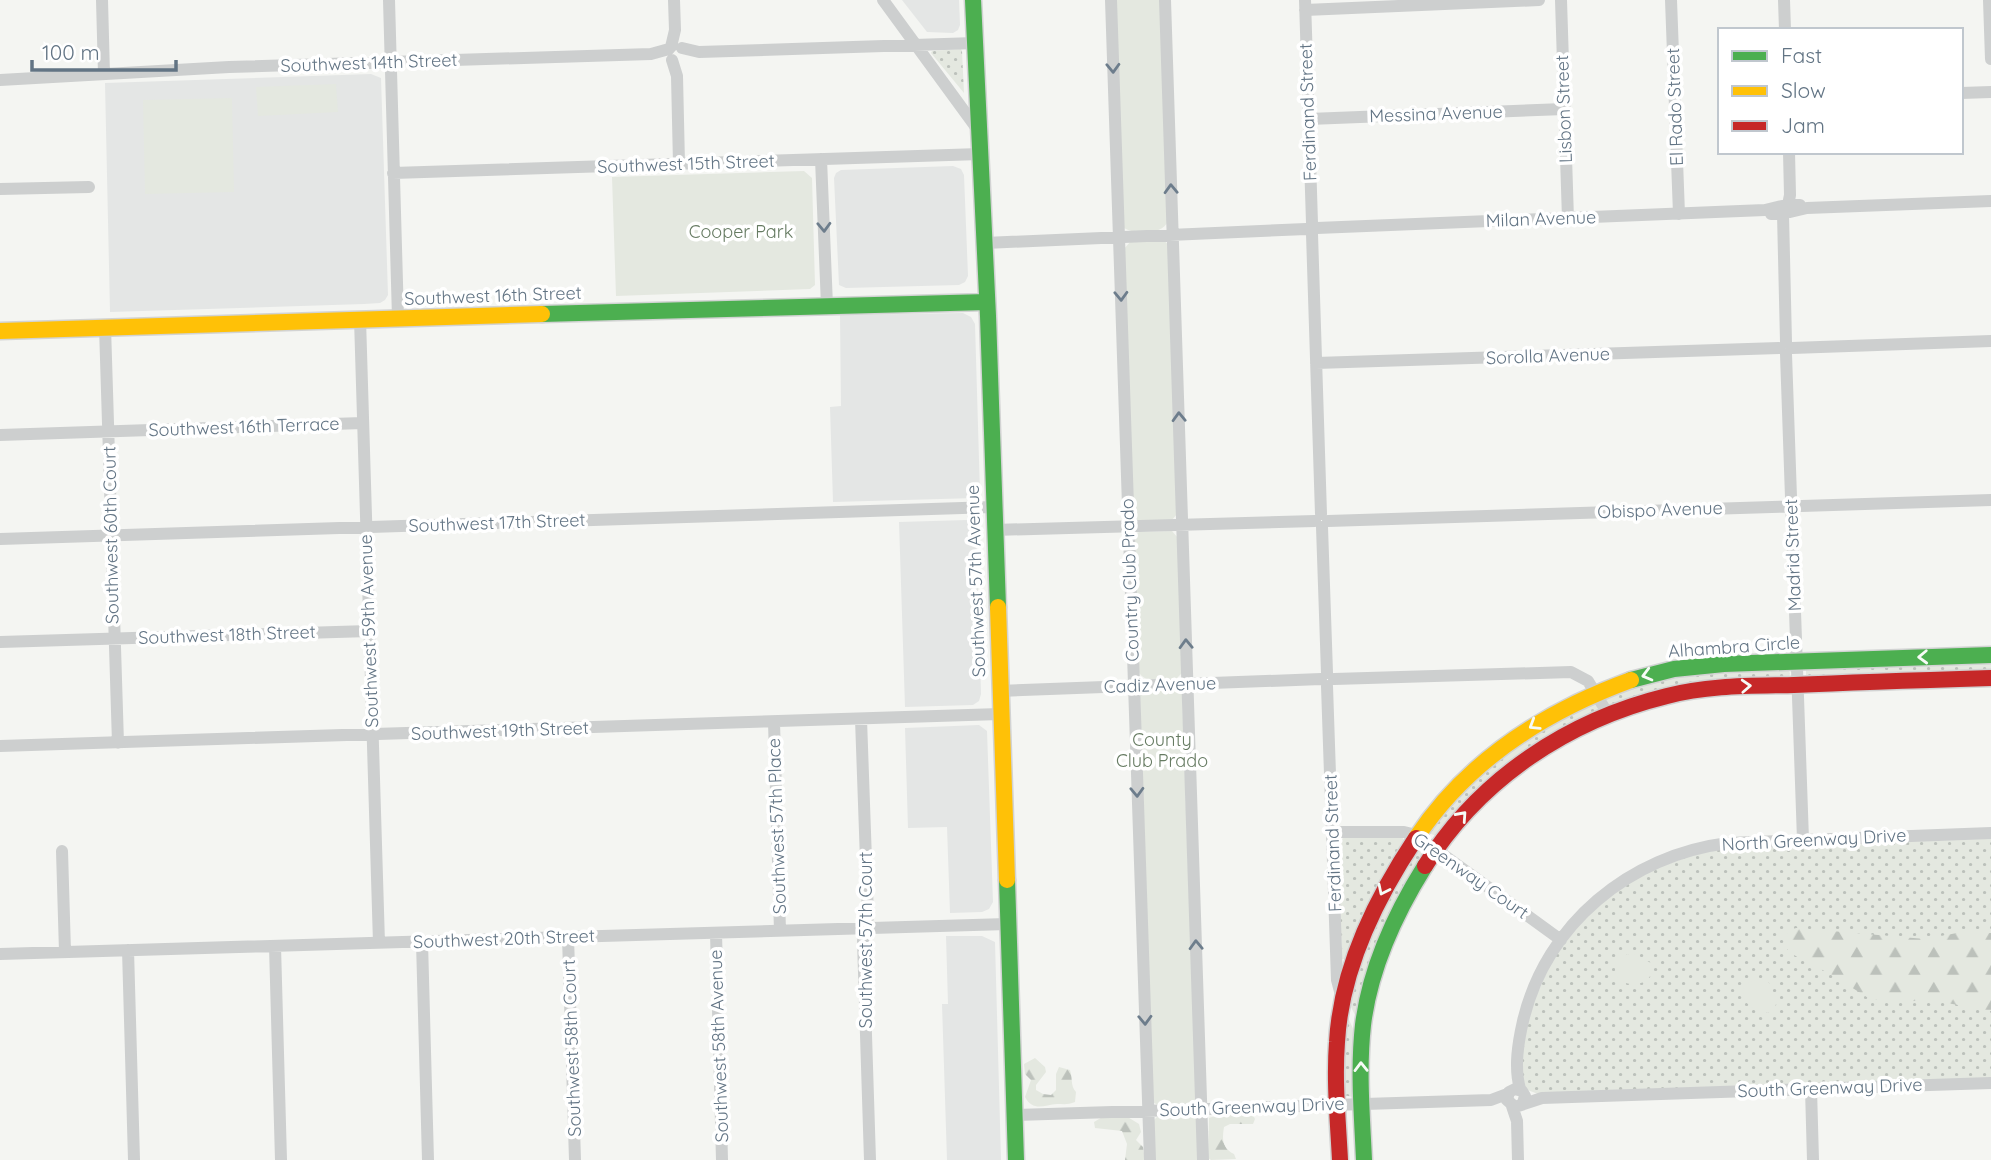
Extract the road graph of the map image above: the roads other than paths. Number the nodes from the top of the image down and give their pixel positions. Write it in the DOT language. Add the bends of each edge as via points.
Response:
graph roads {
  1 [pos="102,0"];
  2 [pos="389,0"];
  3 [pos="674,0"];
  4 [pos="883,0"];
  5 [pos="973,0"];
  6 [pos="1111,0"];
  7 [pos="1165,0"];
  8 [pos="1539,0"];
  9 [pos="1561,0"];
  10 [pos="1671,0"];
  11 [pos="1784,0"];
  12 [pos="1989,0"];
  13 [pos="1305,5"];
  14 [pos="897,19"];
  15 [pos="1785,28"];
  16 [pos="975,43"];
  17 [pos="918,45"];
  18 [pos="886,46"];
  19 [pos="676,53"];
  20 [pos="1991,59"];
  21 [pos="391,62"];
  22 [pos="104,74"];
  23 [pos="0,80"];
  24 [pos="1991,92"];
  25 [pos="1963,93"];
  26 [pos="1564,109"];
  27 [pos="1309,119"];
  28 [pos="979,131"];
  29 [pos="979,154"];
  30 [pos="1789,154"];
  31 [pos="821,159"];
  32 [pos="679,164"];
  33 [pos="393,173"];
  34 [pos="89,187"];
  35 [pos="0,189"];
  36 [pos="1991,201"];
  37 [pos="1786,209"];
  38 [pos="1679,214"];
  39 [pos="1568,219"];
  40 [pos="1312,229"];
  41 [pos="1173,235"];
  42 [pos="1119,237"];
  43 [pos="985,243"];
  44 [pos="987,302"];
  45 [pos="827,306"];
  46 [pos="398,318"];
  47 [pos="360,319"];
  48 [pos="105,327"];
  49 [pos="0,331"];
  50 [pos="1991,341"];
  51 [pos="1786,348"];
  52 [pos="1316,363"];
  53 [pos="363,424"];
  54 [pos="109,431"];
  55 [pos="0,435"];
  56 [pos="1991,500"];
  57 [pos="1792,506"];
  58 [pos="993,507"];
  59 [pos="1322,521"];
  60 [pos="1183,526"];
  61 [pos="1128,527"];
  62 [pos="366,528"];
  63 [pos="994,530"];
  64 [pos="111,535"];
  65 [pos="0,539"];
  66 [pos="369,631"];
  67 [pos="114,639"];
  68 [pos="0,642"];
  69 [pos="1991,655"];
  70 [pos="1797,661"];
  71 [pos="1991,678"];
  72 [pos="1327,679"];
  73 [pos="1187,684"];
  74 [pos="1797,685"];
  75 [pos="1133,686"];
  76 [pos="999,691"];
  77 [pos="1595,694"];
  78 [pos="1000,714"];
  79 [pos="1608,714"];
  80 [pos="862,719"];
  81 [pos="774,722"];
  82 [pos="372,735"];
  83 [pos="118,743"];
  84 [pos="0,746"];
  85 [pos="1332,832"];
  86 [pos="1991,834"];
  87 [pos="1416,835"];
  88 [pos="1803,840"];
  89 [pos="1435,848"];
  90 [pos="61,851"];
  91 [pos="1007,924"];
  92 [pos="866,928"];
  93 [pos="780,931"];
  94 [pos="716,933"];
  95 [pos="568,937"];
  96 [pos="1561,940"];
  97 [pos="422,942"];
  98 [pos="379,943"];
  99 [pos="275,946"];
  100 [pos="128,950"];
  101 [pos="65,952"];
  102 [pos="0,954"];
  103 [pos="1342,999"];
  104 [pos="1362,1036"];
  105 [pos="1991,1083"];
  106 [pos="1811,1089"];
  107 [pos="1516,1098"];
  108 [pos="1338,1104"];
  109 [pos="1362,1104"];
  110 [pos="1202,1109"];
  111 [pos="1148,1111"];
  112 [pos="1014,1115"];
  113 [pos="134,1160"];
  114 [pos="281,1160"];
  115 [pos="428,1160"];
  116 [pos="575,1160"];
  117 [pos="722,1160"];
  118 [pos="870,1160"];
  119 [pos="1016,1160"];
  120 [pos="1150,1160"];
  121 [pos="1203,1160"];
  122 [pos="1340,1160"];
  123 [pos="1364,1160"];
  124 [pos="1518,1160"];
  125 [pos="1813,1160"];
  1 -- 22 [label="street"];
  2 -- 21 [label="street"];
  3 -- 19 [label="street"];
  4 -- 14 [label="street"];
  5 -- 16 [label="street, Southwest 57th Avenue"];
  6 -- 42 [label="street, Country Club Prado, one-way"];
  41 -- 7 [label="street, one-way"];
  8 -- 13 [label="street"];
  9 -- 26 [label="street, Lisbon Street"];
  10 -- 38 [label="street, El Rado Street"];
  11 -- 15 [label="street"];
  12 -- 20 [label="street"];
  13 -- 27 [label="street, Ferdinand Street"];
  14 -- 17 [label="street"];
  14 -- 18 [label="street"];
  16 -- 17 [label="street, Southwest 14th Street"];
  16 -- 28 [label="street, Southwest 57th Avenue"];
  17 -- 18 [label="street, Southwest 14th Street"];
  17 -- 28 [label="street"];
  18 -- 19 [label="street, Southwest 14th Street"];
  19 -- 21 [label="street, Southwest 14th Street"];
  19 -- 32 [label="street"];
  21 -- 22 [label="street, Southwest 14th Street"];
  21 -- 33 [label="street"];
  22 -- 23 [label="street, Southwest 14th Street"];
  24 -- 25 [label="street"];
  26 -- 27 [label="street, Messina Avenue"];
  26 -- 39 [label="street, Lisbon Street"];
  27 -- 40 [label="street, Ferdinand Street"];
  28 -- 29 [label="street, Southwest 57th Avenue"];
  29 -- 31 [label="street, Southwest 15th Street"];
  29 -- 43 [label="street, Southwest 57th Avenue"];
  30 -- 37 [label="street, Madrid Street"];
  31 -- 32 [label="street, Southwest 15th Street"];
  31 -- 45 [label="street, one-way"];
  32 -- 33 [label="street, Southwest 15th Street"];
  33 -- 46 [label="street"];
  34 -- 35 [label="street"];
  36 -- 37 [label="street, Milan Avenue"];
  37 -- 38 [label="street, Milan Avenue" via="1770,214 1765,210"];
  37 -- 51 [label="street, Madrid Street"];
  38 -- 39 [label="street, Milan Avenue"];
  39 -- 40 [label="street, Milan Avenue"];
  40 -- 41 [label="street, Milan Avenue"];
  40 -- 52 [label="street, Ferdinand Street"];
  41 -- 42 [label="street, Milan Avenue"];
  60 -- 41 [label="street, one-way"];
  42 -- 43 [label="street, Milan Avenue"];
  42 -- 61 [label="street, Country Club Prado, one-way"];
  43 -- 44 [label="street, Southwest 57th Avenue"];
  44 -- 45 [label="street, Southwest 16th Street"];
  44 -- 58 [label="street, Southwest 57th Avenue"];
  45 -- 46 [label="street, Southwest 16th Street"];
  46 -- 47 [label="street, Southwest 16th Street"];
  47 -- 48 [label="street, Southwest 16th Street"];
  47 -- 53 [label="street, Southwest 59th Avenue"];
  48 -- 49 [label="street, Southwest 16th Street"];
  48 -- 54 [label="street, Southwest 60th Court"];
  50 -- 51 [label="street, Sorolla Avenue"];
  51 -- 52 [label="street, Sorolla Avenue"];
  51 -- 57 [label="street, Madrid Street"];
  52 -- 59 [label="street, Ferdinand Street"];
  53 -- 54 [label="street, Southwest 16th Terrace"];
  53 -- 62 [label="street, Southwest 59th Avenue"];
  54 -- 55 [label="street, Southwest 16th Terrace"];
  54 -- 64 [label="street, Southwest 60th Court"];
  56 -- 57 [label="street, Obispo Avenue"];
  57 -- 59 [label="street, Obispo Avenue"];
  57 -- 70 [label="street, Madrid Street"];
  58 -- 62 [label="street, Southwest 17th Street"];
  58 -- 63 [label="street, Southwest 57th Avenue"];
  59 -- 60 [label="street, Obispo Avenue"];
  59 -- 72 [label="street, Ferdinand Street"];
  60 -- 61 [label="street, Obispo Avenue"];
  73 -- 60 [label="street, one-way"];
  61 -- 63 [label="street, Obispo Avenue"];
  61 -- 75 [label="street, Country Club Prado"];
  62 -- 64 [label="street, Southwest 17th Street"];
  62 -- 66 [label="street, Southwest 59th Avenue"];
  63 -- 76 [label="street, Southwest 57th Avenue"];
  64 -- 65 [label="street, Southwest 17th Street"];
  64 -- 67 [label="street, Southwest 60th Court"];
  66 -- 67 [label="street, Southwest 18th Street"];
  66 -- 82 [label="street, Southwest 59th Avenue"];
  67 -- 68 [label="street, Southwest 18th Street"];
  67 -- 83 [label="street, Southwest 60th Court"];
  69 -- 70 [label="street, Alhambra Circle, one-way"];
  70 -- 74 [label="street, Madrid Street"];
  70 -- 77 [label="street, Alhambra Circle, one-way" via="1675,669"];
  71 -- 74 [label="street"];
  72 -- 73 [label="street, Cadiz Avenue"];
  72 -- 77 [label="street, Cadiz Avenue" via="1571,671 1585,678"];
  72 -- 85 [label="street, Ferdinand Street"];
  73 -- 75 [label="street, Cadiz Avenue"];
  110 -- 73 [label="street, one-way"];
  79 -- 74 [label="street, one-way" via="1688,692"];
  74 -- 88 [label="street, Madrid Street"];
  75 -- 76 [label="street, Cadiz Avenue"];
  75 -- 111 [label="street, Country Club Prado, one-way"];
  76 -- 78 [label="street, Southwest 57th Avenue"];
  77 -- 79 [label="street, Cadiz Avenue"];
  77 -- 87 [label="street, Alhambra Circle, one-way" via="1510,740 1457,785"];
  78 -- 80 [label="street, Southwest 19th Street"];
  78 -- 91 [label="street, Southwest 57th Avenue"];
  89 -- 79 [label="street, one-way" via="1506,774 1553,741"];
  80 -- 81 [label="street, Southwest 19th Street"];
  80 -- 92 [label="street, Southwest 57th Court"];
  81 -- 82 [label="street, Southwest 19th Street"];
  81 -- 93 [label="street, Southwest 57th Place"];
  82 -- 83 [label="street, Southwest 19th Street"];
  82 -- 98 [label="street, Southwest 59th Avenue"];
  83 -- 84 [label="street, Southwest 19th Street"];
  85 -- 87 [label="street, Greenway Court"];
  85 -- 103 [label="street, Ferdinand Street" via="1337,986"];
  86 -- 88 [label="street, North Greenway Drive"];
  87 -- 89 [label="street, Greenway Court"];
  87 -- 103 [label="street, Alhambra Circle, one-way" via="1380,896"];
  88 -- 96 [label="street, North Greenway Drive" via="1718,844 1665,859 1605,893"];
  89 -- 96 [label="street, Greenway Court"];
  89 -- 104 [label="street" via="1410,887 1388,936"];
  90 -- 101 [label="street"];
  91 -- 92 [label="street, Southwest 20th Street"];
  91 -- 112 [label="street, Southwest 57th Avenue"];
  92 -- 93 [label="street, Southwest 20th Street"];
  92 -- 118 [label="street, Southwest 57th Court"];
  93 -- 94 [label="street, Southwest 20th Street"];
  94 -- 95 [label="street, Southwest 20th Street"];
  94 -- 117 [label="street, Southwest 58th Avenue"];
  95 -- 97 [label="street, Southwest 20th Street"];
  95 -- 116 [label="street, Southwest 58th Court"];
  96 -- 107 [label="street, North Greenway Drive" via="1530,998 1521,1034"];
  97 -- 98 [label="street, Southwest 20th Street"];
  97 -- 115 [label="street"];
  98 -- 99 [label="street, Southwest 20th Street"];
  99 -- 100 [label="street, Southwest 20th Street"];
  99 -- 114 [label="street"];
  100 -- 101 [label="street, Southwest 20th Street"];
  100 -- 113 [label="street"];
  101 -- 102 [label="street, Southwest 20th Street"];
  103 -- 104 [label="street"];
  103 -- 108 [label="street, Alhambra Circle" via="1337,1038"];
  109 -- 104 [label="street, one-way"];
  105 -- 106 [label="street, South Greenway Drive"];
  106 -- 107 [label="street, South Greenway Drive"];
  106 -- 125 [label="street"];
  107 -- 109 [label="street, South Greenway Drive"];
  107 -- 124 [label="street, North Greenway Drive"];
  108 -- 109 [label="street, South Greenway Drive"];
  108 -- 110 [label="street, South Greenway Drive"];
  108 -- 122 [label="street, Alhambra Circle"];
  109 -- 123 [label="street"];
  110 -- 111 [label="street, South Greenway Drive"];
  110 -- 121 [label="street"];
  111 -- 112 [label="street, South Greenway Drive"];
  111 -- 120 [label="street, Country Club Prado"];
  112 -- 119 [label="street, Southwest 57th Avenue"];
}
